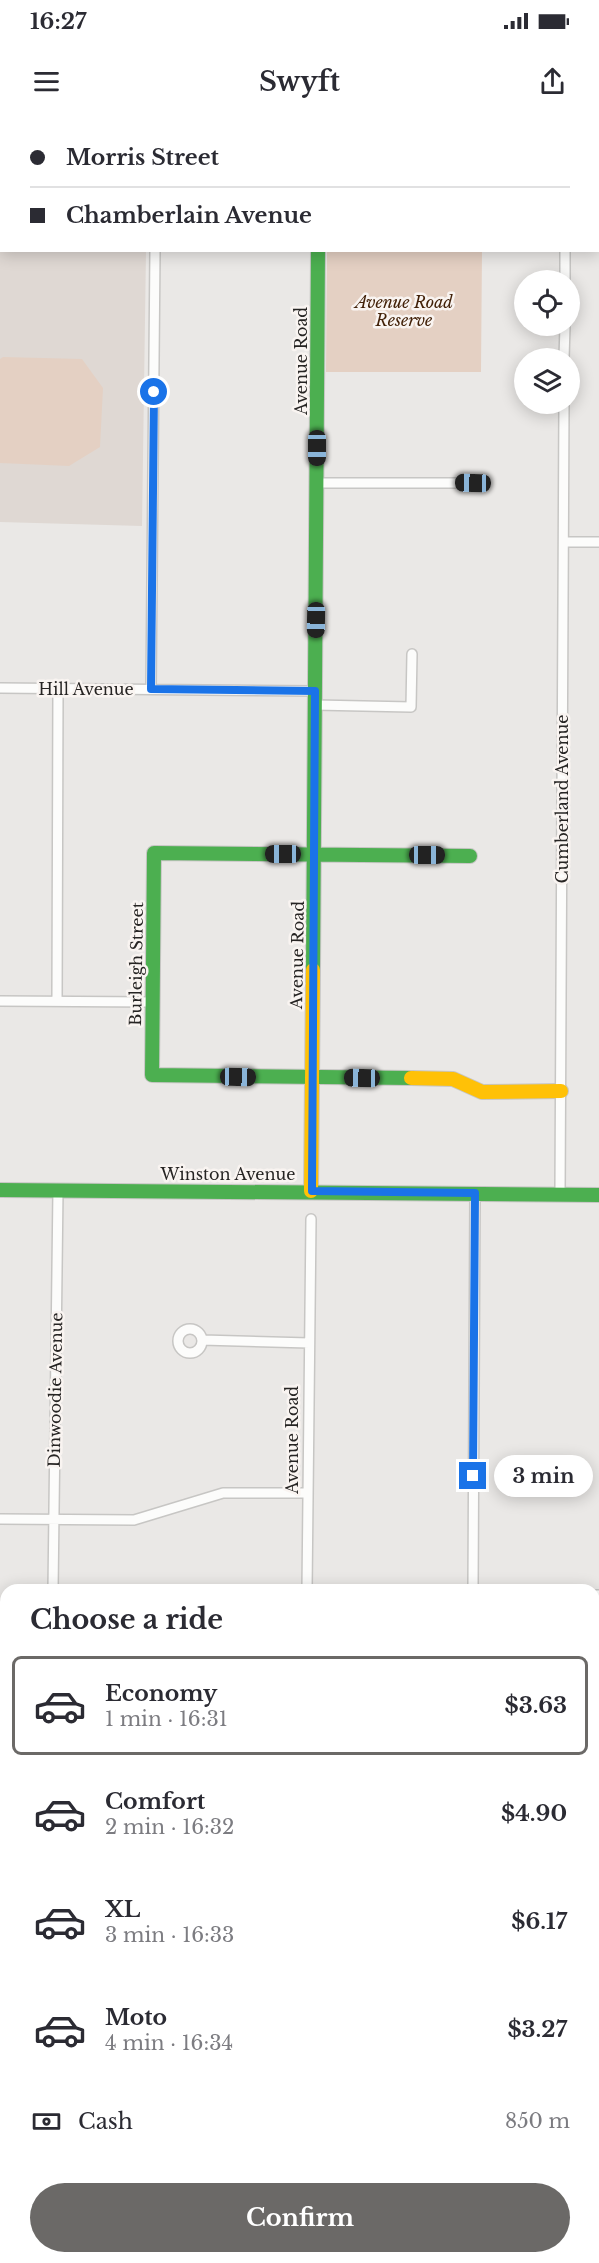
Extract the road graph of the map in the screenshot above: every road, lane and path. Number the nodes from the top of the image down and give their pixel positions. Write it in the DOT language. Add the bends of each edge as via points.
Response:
graph roads {
  1 [pos="155,252"];
  2 [pos="318,252"];
  3 [pos="565,252"];
  4 [pos="565,270"];
  5 [pos="564,414"];
  6 [pos="317,483"];
  7 [pos="473,483"];
  8 [pos="564,542"];
  9 [pos="599,542"];
  10 [pos="412,654"];
  11 [pos="0,688"];
  12 [pos="58,688"];
  13 [pos="151,689"];
  14 [pos="315,698"];
  15 [pos="315,855"];
  16 [pos="470,856"];
  17 [pos="0,1001"];
  18 [pos="57,1001"];
  19 [pos="152,1002"];
  20 [pos="311,1078"];
  21 [pos="561,1091"];
  22 [pos="0,1190"];
  23 [pos="58,1190"];
  24 [pos="312,1191"];
  25 [pos="475,1193"];
  26 [pos="560,1194"];
  27 [pos="599,1195"];
  28 [pos="311,1219"];
  29 [pos="202,1340"];
  30 [pos="309,1343"];
  31 [pos="308,1493"];
  32 [pos="0,1519"];
  33 [pos="54,1519"];
  34 [pos="53,1584"];
  35 [pos="307,1584"];
  36 [pos="472,1584"];
  1 -- 13 [label="street"];
  2 -- 6 [label="street, Avenue Road"];
  3 -- 4 [label="street"];
  5 -- 8 [label="street, Cumberland Avenue"];
  6 -- 7 [label="street"];
  6 -- 14 [label="street, Avenue Road"];
  8 -- 9 [label="street"];
  8 -- 21 [label="street, Cumberland Avenue"];
  10 -- 14 [label="street, Hill Avenue" via="411,707"];
  11 -- 12 [label="street, Hill Avenue"];
  12 -- 13 [label="street, Hill Avenue"];
  12 -- 18 [label="street"];
  13 -- 14 [label="street, Hill Avenue"];
  14 -- 15 [label="street, Avenue Road"];
  15 -- 16 [label="street"];
  15 -- 19 [label="street, Burleigh Street" via="153,853"];
  15 -- 20 [label="street, Avenue Road"];
  17 -- 18 [label="street"];
  18 -- 19 [label="street"];
  19 -- 20 [label="street, Burleigh Street" via="152,1075"];
  20 -- 21 [label="street" via="453,1079 482,1092"];
  20 -- 24 [label="street, Avenue Road"];
  21 -- 26 [label="street, Cumberland Avenue"];
  22 -- 23 [label="street, Winston Avenue"];
  23 -- 24 [label="street, Winston Avenue"];
  23 -- 33 [label="street, Dinwoodie Avenue"];
  24 -- 25 [label="street, Winston Avenue"];
  25 -- 26 [label="street, Winston Avenue"];
  25 -- 36 [label="street"];
  26 -- 27 [label="street, Winston Avenue"];
  28 -- 30 [label="street, Avenue Road"];
  29 -- 30 [label="street"];
  30 -- 31 [label="street, Avenue Road"];
  31 -- 33 [label="street" via="223,1493 134,1520"];
  31 -- 35 [label="street, Avenue Road"];
  32 -- 33 [label="street"];
  33 -- 34 [label="street, Dinwoodie Avenue"];
}
